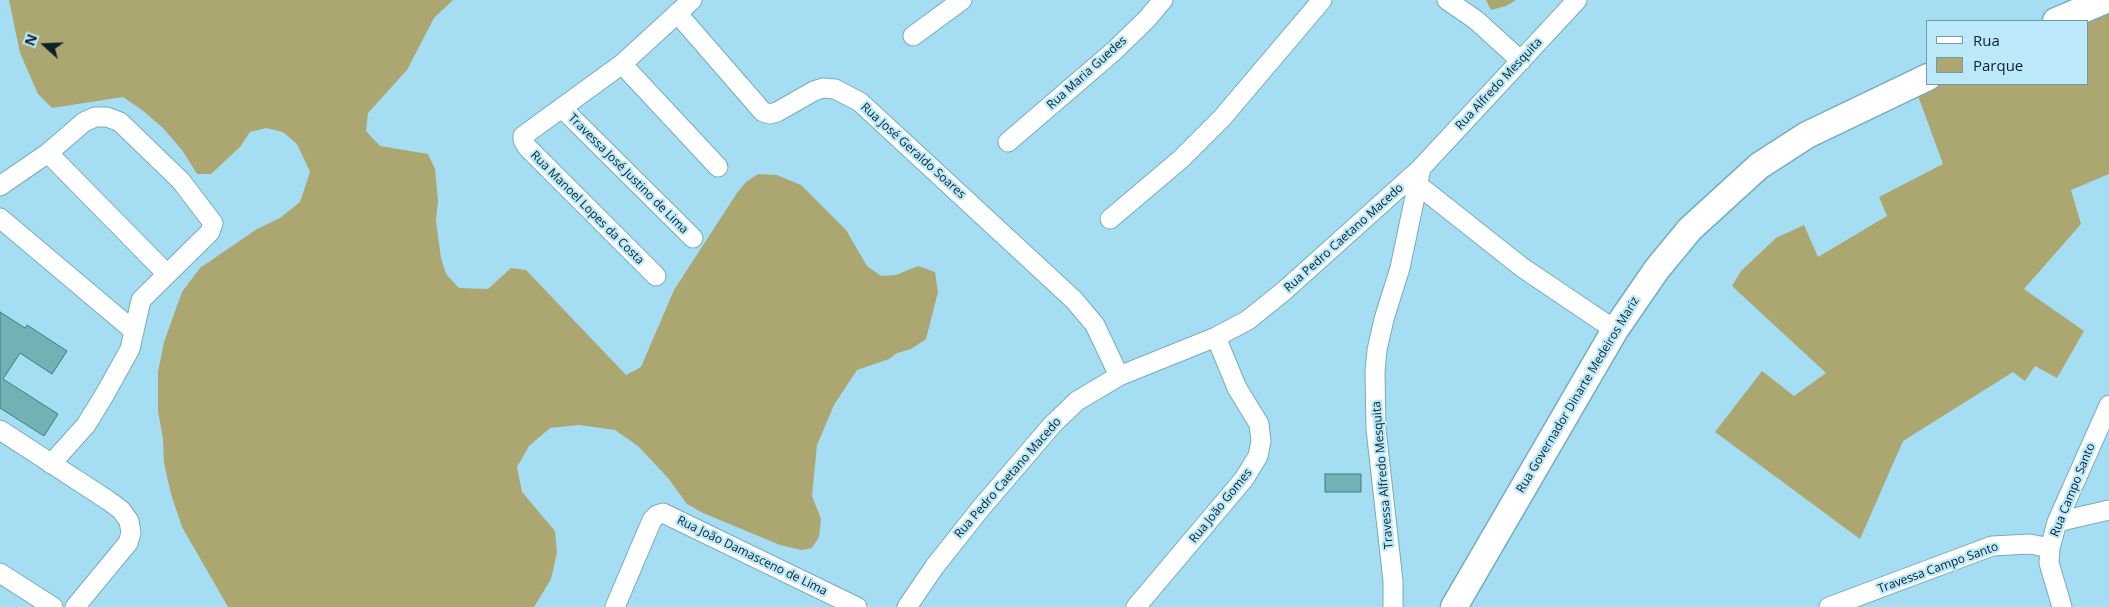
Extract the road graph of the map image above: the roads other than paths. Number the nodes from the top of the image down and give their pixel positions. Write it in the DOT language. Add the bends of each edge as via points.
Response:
graph roads {
  1 [pos="692,0"];
  2 [pos="962,0"];
  3 [pos="1163,0"];
  4 [pos="1322,0"];
  5 [pos="1447,0"];
  6 [pos="1577,0"];
  7 [pos="2106,0"];
  8 [pos="677,13"];
  9 [pos="2058,20"];
  10 [pos="913,36"];
  11 [pos="1521,61"];
  12 [pos="622,64"];
  13 [pos="1926,78"];
  14 [pos="563,109"];
  15 [pos="1008,142"];
  16 [pos="48,153"];
  17 [pos="718,167"];
  18 [pos="1420,177"];
  19 [pos="0,186"];
  20 [pos="0,218"];
  21 [pos="1110,219"];
  22 [pos="693,238"];
  23 [pos="167,274"];
  24 [pos="656,276"];
  25 [pos="134,330"];
  26 [pos="1615,330"];
  27 [pos="1216,337"];
  28 [pos="1119,376"];
  29 [pos="2109,405"];
  30 [pos="0,430"];
  31 [pos="51,464"];
  32 [pos="2109,510"];
  33 [pos="2058,522"];
  34 [pos="2050,548"];
  35 [pos="0,573"];
  36 [pos="53,607"];
  37 [pos="76,607"];
  38 [pos="615,607"];
  39 [pos="857,607"];
  40 [pos="907,607"];
  41 [pos="1136,607"];
  42 [pos="1393,607"];
  43 [pos="1454,607"];
  44 [pos="1829,607"];
  45 [pos="2062,607"];
  1 -- 8 [label="street"];
  2 -- 10 [label="street"];
  3 -- 15 [label="street, Rua Maria Guedes" via="1114,51"];
  4 -- 21 [label="street" via="1222,118 1180,160"];
  5 -- 11 [label="street" via="1476,20"];
  6 -- 11 [label="street, Rua Alfredo Mesquita"];
  7 -- 9 [label="main road"];
  8 -- 12 [label="street"];
  8 -- 28 [label="street, Rua José Geraldo Soares" via="763,112 777,112 823,88 835,89 860,102 1074,300 1095,325"];
  11 -- 18 [label="street, Rua Alfredo Mesquita"];
  12 -- 14 [label="street"];
  12 -- 17 [label="street"];
  13 -- 26 [label="main road, Rua Governador Dinarte Medeiros Mariz" via="1806,135 1759,166 1690,229 1656,268"];
  14 -- 22 [label="street, Travessa José Justino de Lima"];
  14 -- 24 [label="street, Rua Manoel Lopes da Costa" via="523,136 523,140"];
  16 -- 19 [label="street"];
  16 -- 23 [label="street"];
  16 -- 23 [label="street" via="84,122 95,117 108,117 120,122 181,181 213,223 210,232"];
  18 -- 26 [label="street" via="1523,268"];
  18 -- 27 [label="street, Rua Pedro Caetano Macedo" via="1248,320"];
  18 -- 42 [label="street, Travessa Alfredo Mesquita" via="1400,268 1384,319 1375,372 1376,428"];
  20 -- 25 [label="street"];
  23 -- 25 [label="street" via="141,300"];
  25 -- 31 [label="street" via="130,349 86,425"];
  26 -- 43 [label="main road, Rua Governador Dinarte Medeiros Mariz"];
  27 -- 28 [label="street, Rua Pedro Caetano Macedo"];
  27 -- 41 [label="street, Rua João Gomes" via="1237,388 1259,424 1261,441 1258,456 1244,479"];
  28 -- 40 [label="street, Rua Pedro Caetano Macedo" via="1077,401 1052,425 981,508"];
  29 -- 33 [label="street, Rua Campo Santo"];
  30 -- 31 [label="street"];
  31 -- 37 [label="street" via="109,501 127,517 131,526 128,543"];
  32 -- 33 [label="street"];
  33 -- 34 [label="street, Rua Campo Santo"];
  34 -- 44 [label="street, Travessa Campo Santo" via="2030,544 1992,546"];
  34 -- 45 [label="street, Rua Campo Santo" via="2049,563"];
  35 -- 36 [label="street"];
  38 -- 39 [label="street, Rua João Damasceno de Lima" via="652,520 663,513"];
}
